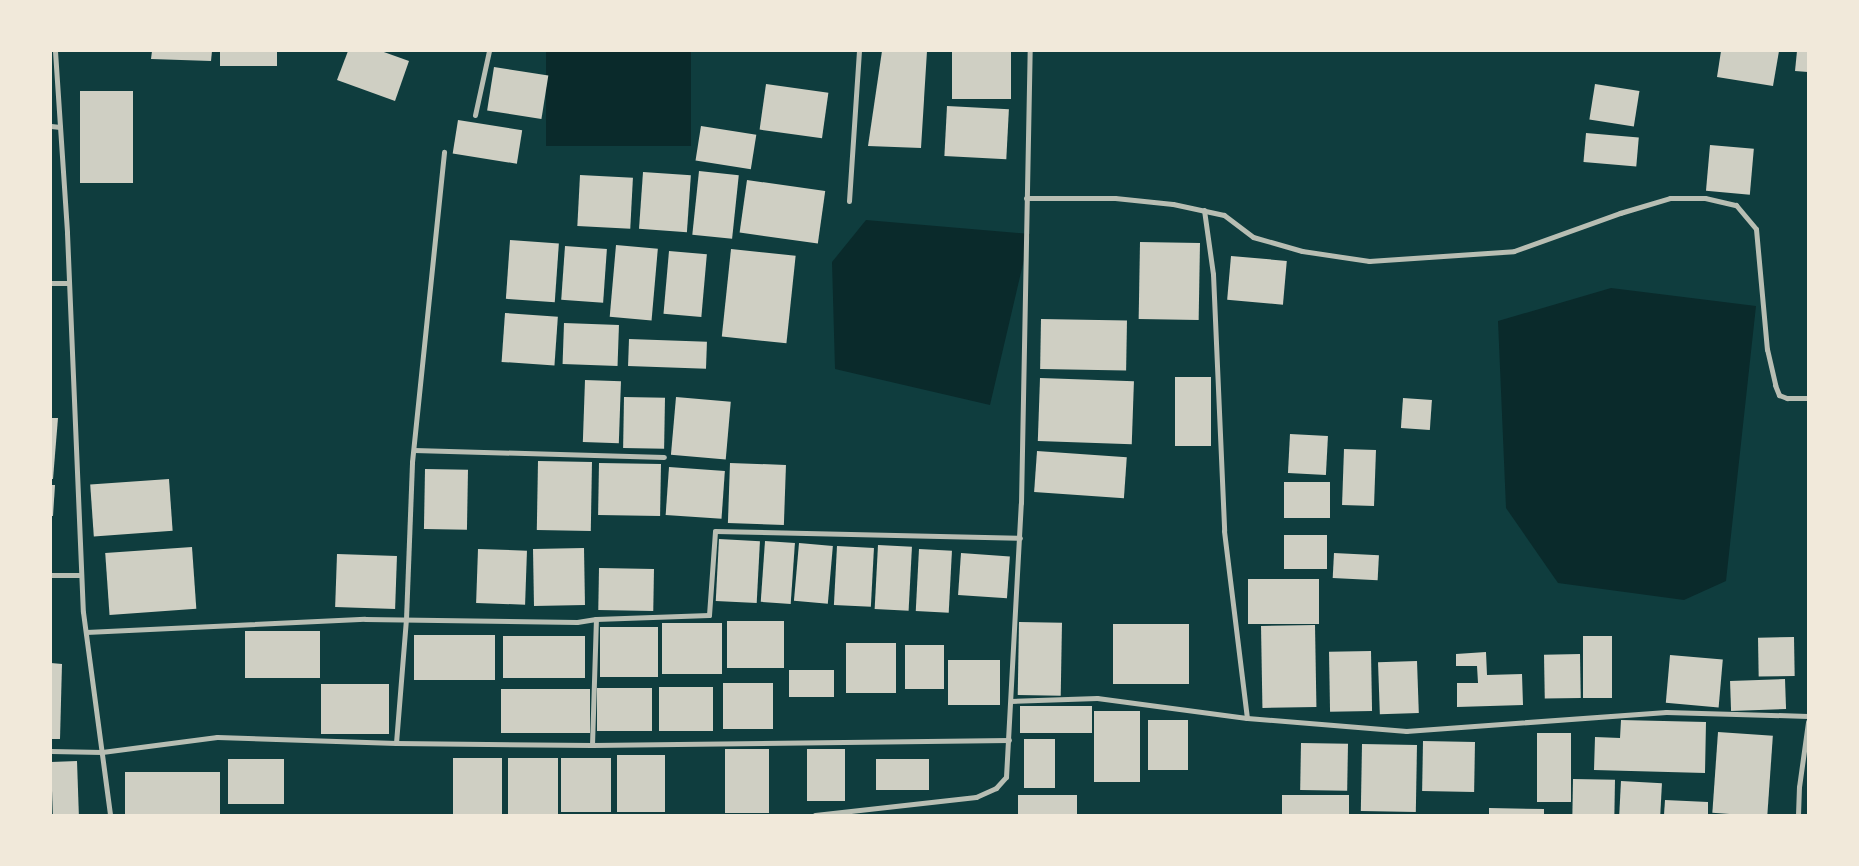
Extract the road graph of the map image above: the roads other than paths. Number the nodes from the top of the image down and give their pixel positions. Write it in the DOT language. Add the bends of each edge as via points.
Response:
graph roads {
  1 [pos="55,51"];
  2 [pos="489,51"];
  3 [pos="859,51"];
  4 [pos="1030,51"];
  5 [pos="475,115"];
  6 [pos="51,126"];
  7 [pos="60,127"];
  8 [pos="444,152"];
  9 [pos="1026,198"];
  10 [pos="849,201"];
  11 [pos="1204,210"];
  12 [pos="51,283"];
  13 [pos="70,283"];
  14 [pos="1808,398"];
  15 [pos="414,450"];
  16 [pos="664,457"];
  17 [pos="1020,538"];
  18 [pos="51,575"];
  19 [pos="82,575"];
  20 [pos="406,619"];
  21 [pos="596,619"];
  22 [pos="86,632"];
  23 [pos="1011,701"];
  24 [pos="1808,716"];
  25 [pos="1247,718"];
  26 [pos="1808,722"];
  27 [pos="1009,740"];
  28 [pos="396,744"];
  29 [pos="592,745"];
  30 [pos="51,751"];
  31 [pos="102,752"];
  32 [pos="110,815"];
  33 [pos="814,815"];
  34 [pos="1798,815"];
  1 -- 7 [label="street"];
  2 -- 5 [label="street"];
  3 -- 10 [label="street"];
  4 -- 9 [label="street"];
  6 -- 7 [label="street"];
  7 -- 13 [label="street"];
  8 -- 15 [label="street"];
  9 -- 11 [label="street" via="1115,198"];
  9 -- 17 [label="street"];
  11 -- 14 [label="street" via="1224,215 1253,237 1302,251 1369,261 1514,251 1670,198 1705,198 1736,205 1756,229 1767,349 1775,385 1779,395 1786,398"];
  11 -- 25 [label="street" via="1213,274 1224,532"];
  12 -- 13 [label="street"];
  13 -- 19 [label="street"];
  15 -- 16 [label="street"];
  15 -- 20 [label="street"];
  17 -- 21 [label="street" via="715,532 709,615"];
  17 -- 23 [label="street"];
  18 -- 19 [label="street"];
  19 -- 22 [label="street"];
  20 -- 21 [label="street" via="577,622"];
  20 -- 22 [label="street"];
  20 -- 28 [label="street"];
  21 -- 29 [label="street"];
  22 -- 31 [label="street"];
  23 -- 25 [label="street" via="1097,698"];
  23 -- 27 [label="street"];
  24 -- 25 [label="street" via="1666,712 1406,730"];
  26 -- 34 [label="street"];
  27 -- 29 [label="street"];
  27 -- 33 [label="street" via="1006,777 996,788 976,797"];
  28 -- 29 [label="street"];
  28 -- 31 [label="street" via="217,737"];
  30 -- 31 [label="street"];
  31 -- 32 [label="street"];
}
